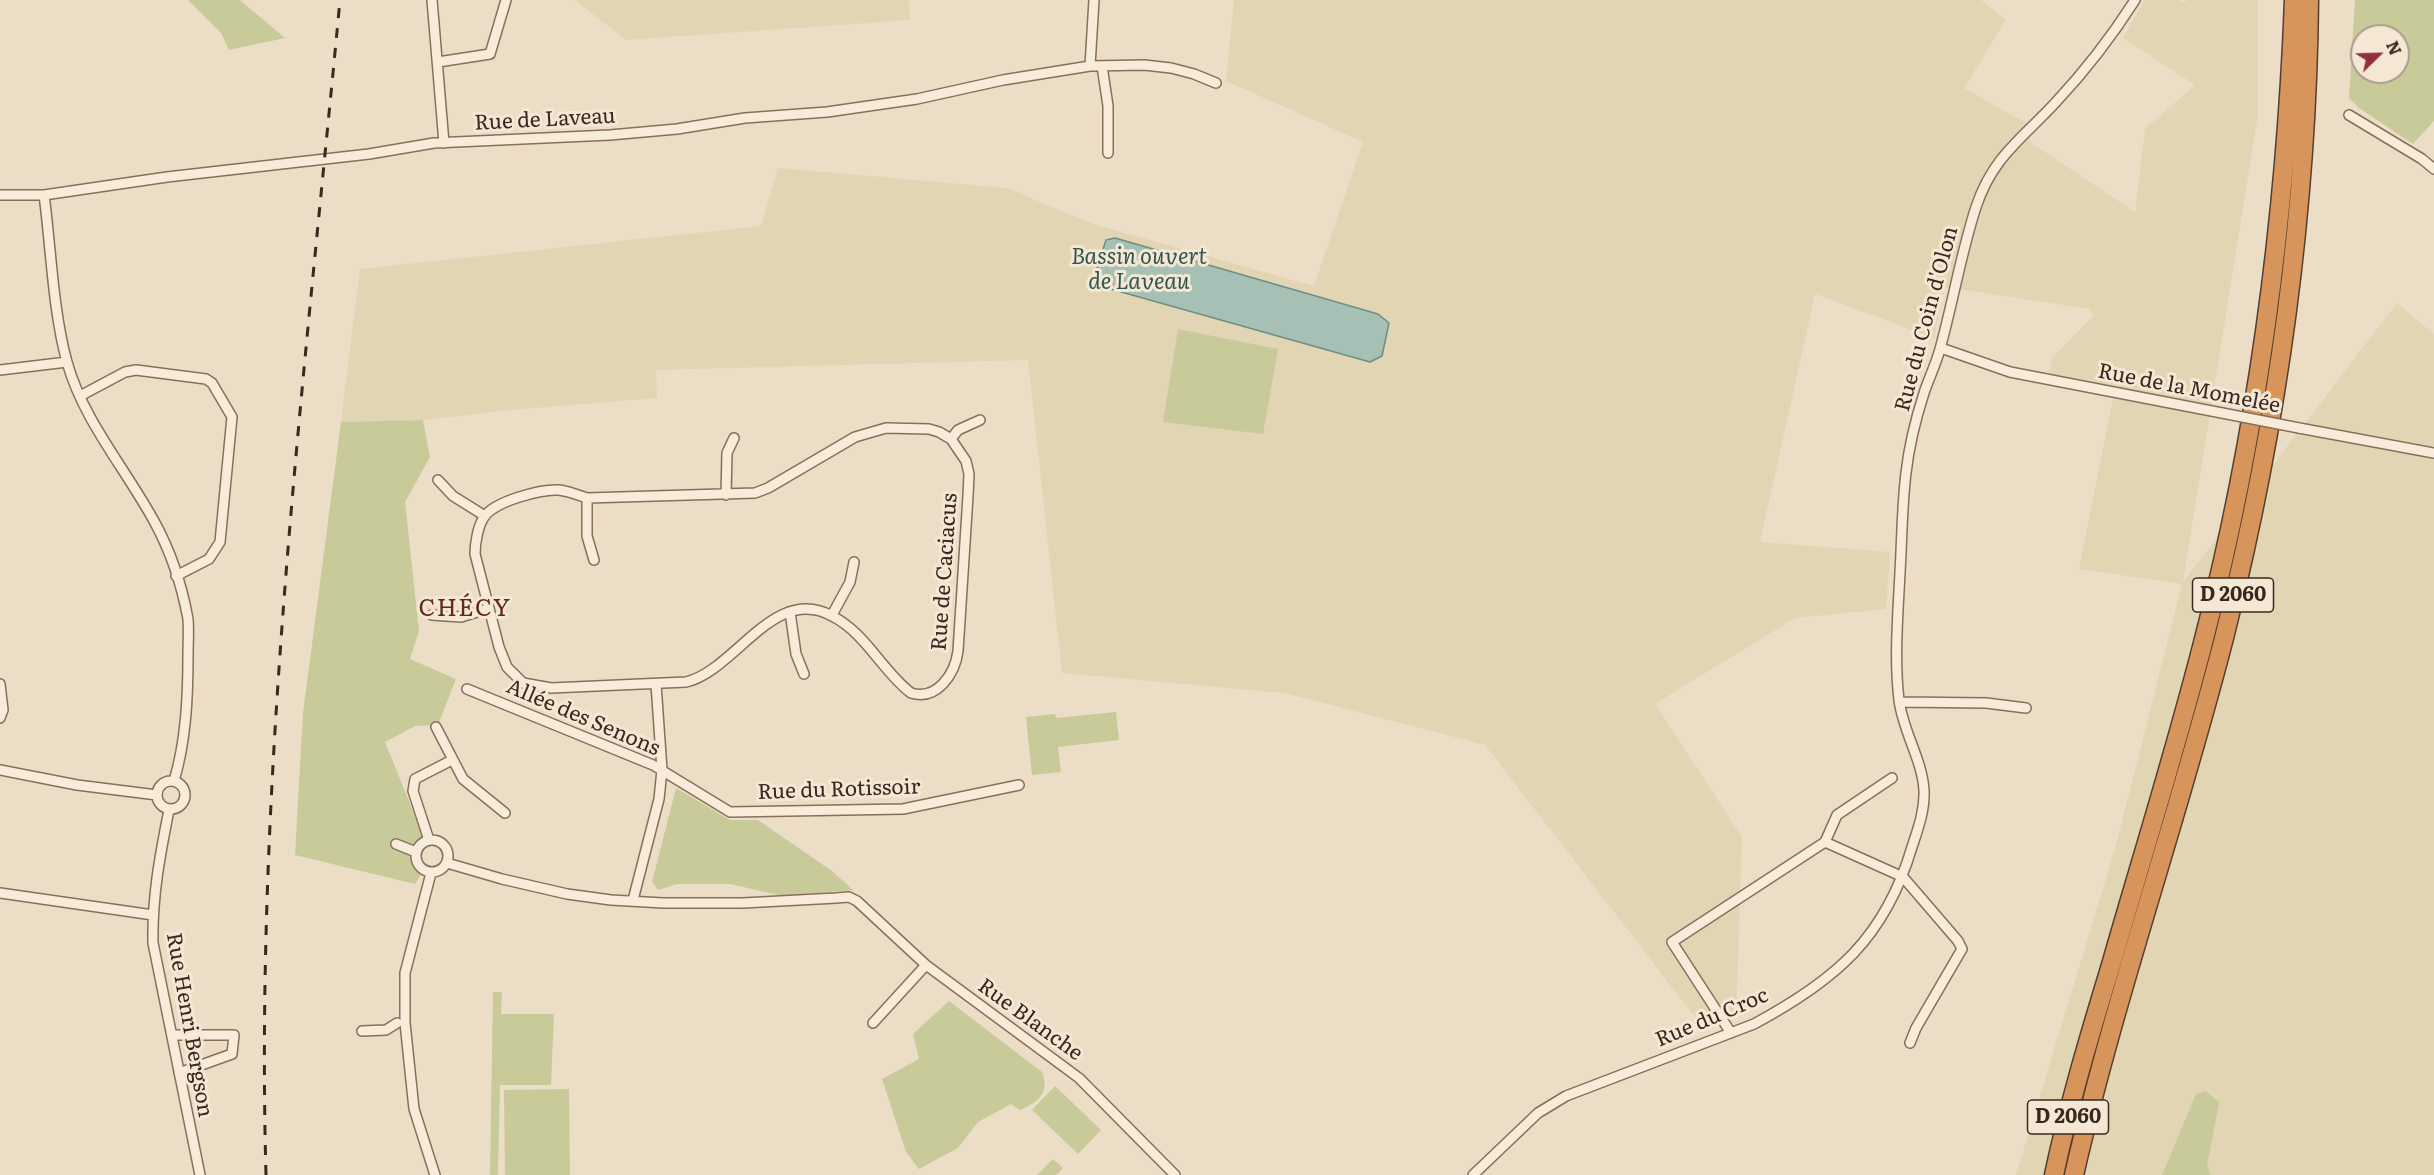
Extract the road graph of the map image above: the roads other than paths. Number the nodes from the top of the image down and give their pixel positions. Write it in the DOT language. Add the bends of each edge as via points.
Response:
graph roads {
  1 [pos="432,0"];
  2 [pos="506,0"];
  3 [pos="1094,0"];
  4 [pos="2135,0"];
  5 [pos="2294,0"];
  6 [pos="2309,0"];
  7 [pos="438,62"];
  8 [pos="1090,66"];
  9 [pos="1102,66"];
  10 [pos="1216,83"];
  11 [pos="2349,115"];
  12 [pos="444,142"];
  13 [pos="1108,153"];
  14 [pos="2434,169"];
  15 [pos="0,195"];
  16 [pos="44,195"];
  17 [pos="1941,348"];
  18 [pos="67,362"];
  19 [pos="0,370"];
  20 [pos="80,396"];
  21 [pos="980,420"];
  22 [pos="734,438"];
  23 [pos="951,439"];
  24 [pos="2434,453"];
  25 [pos="438,480"];
  26 [pos="726,495"];
  27 [pos="586,498"];
  28 [pos="485,516"];
  29 [pos="594,560"];
  30 [pos="854,562"];
  31 [pos="176,576"];
  32 [pos="488,609"];
  33 [pos="790,612"];
  34 [pos="432,615"];
  35 [pos="832,615"];
  36 [pos="804,674"];
  37 [pos="0,684"];
  38 [pos="656,684"];
  39 [pos="467,689"];
  40 [pos="1899,702"];
  41 [pos="2026,708"];
  42 [pos="0,718"];
  43 [pos="436,727"];
  44 [pos="452,760"];
  45 [pos="0,770"];
  46 [pos="662,770"];
  47 [pos="1892,778"];
  48 [pos="174,781"];
  49 [pos="1019,786"];
  50 [pos="157,795"];
  51 [pos="169,810"];
  52 [pos="505,813"];
  53 [pos="429,840"];
  54 [pos="1825,842"];
  55 [pos="396,844"];
  56 [pos="416,852"];
  57 [pos="447,863"];
  58 [pos="431,873"];
  59 [pos="1903,877"];
  60 [pos="0,893"];
  61 [pos="633,900"];
  62 [pos="153,915"];
  63 [pos="926,965"];
  64 [pos="2125,983"];
  65 [pos="397,1023"];
  66 [pos="873,1023"];
  67 [pos="362,1031"];
  68 [pos="1731,1033"];
  69 [pos="172,1035"];
  70 [pos="1910,1043"];
  71 [pos="2083,1059"];
  72 [pos="179,1073"];
  73 [pos="200,1175"];
  74 [pos="435,1175"];
  75 [pos="1175,1175"];
  76 [pos="1473,1175"];
  77 [pos="2041,1175"];
  78 [pos="2054,1175"];
  79 [pos="2074,1175"];
  80 [pos="2086,1175"];
  1 -- 7 [label="street"];
  2 -- 7 [label="street" via="490,54"];
  3 -- 8 [label="street"];
  4 -- 17 [label="street, Rue du Coin d'Olon" via="2082,72 2010,147 1984,185"];
  5 -- 71 [label="highway, D 2060" via="2287,140 2272,284 2227,539 2186,705"];
  6 -- 64 [label="highway, D 2060" via="2298,224 2260,472 2225,631"];
  7 -- 12 [label="street"];
  8 -- 9 [label="street, Rue de Laveau"];
  8 -- 12 [label="street, Rue de Laveau" via="827,112 610,135"];
  9 -- 10 [label="street, Rue de Laveau" via="1171,69"];
  9 -- 13 [label="street" via="1108,106"];
  11 -- 14 [label="street"];
  12 -- 16 [label="street, Rue de Laveau"];
  15 -- 16 [label="street, Rue de Laveau"];
  16 -- 18 [label="street"];
  17 -- 24 [label="street, Rue de la Momelée, bridge" via="2020,374"];
  17 -- 40 [label="street, Rue du Coin d'Olon" via="1924,391 1906,472 1898,628"];
  18 -- 19 [label="street"];
  18 -- 20 [label="street"];
  20 -- 31 [label="street" via="154,521"];
  20 -- 31 [label="street" via="136,370 206,379 232,417 220,542 209,559"];
  21 -- 23 [label="street" via="958,430"];
  22 -- 26 [label="street" via="727,453"];
  23 -- 26 [label="street" via="929,429 872,430 768,488"];
  23 -- 35 [label="street, Rue de Caciacus" via="963,454 969,474 958,651 951,675 930,694 911,693"];
  25 -- 28 [label="street" via="453,496"];
  26 -- 27 [label="street"];
  27 -- 28 [label="street" via="562,490 537,492 507,502"];
  27 -- 29 [label="street" via="587,536"];
  28 -- 32 [label="street" via="475,554"];
  30 -- 35 [label="street" via="850,582"];
  31 -- 48 [label="street" via="188,620 188,680 183,746"];
  32 -- 34 [label="street" via="461,617"];
  32 -- 38 [label="street" via="507,667 523,682 550,688"];
  33 -- 35 [label="street" via="809,609"];
  33 -- 36 [label="street" via="796,654"];
  33 -- 38 [label="street" via="761,627 720,665 698,679"];
  37 -- 42 [label="street"];
  38 -- 46 [label="street"];
  39 -- 46 [label="street, Allée des Senons"];
  40 -- 41 [label="street" via="1986,703"];
  40 -- 59 [label="street, Rue du Croc" via="1920,767 1924,793"];
  43 -- 44 [label="street"];
  44 -- 52 [label="street" via="468,783"];
  44 -- 53 [label="street" via="415,779 413,791"];
  45 -- 50 [label="street"];
  46 -- 49 [label="street, Rue du Rotissoir" via="730,812 903,809"];
  46 -- 61 [label="street, Allée des Senons" via="659,799"];
  47 -- 54 [label="street" via="1837,815"];
  48 -- 50 [label="street" via="160,786"];
  48 -- 51 [label="street" via="182,785 186,798 178,808"];
  50 -- 51 [label="street" via="159,803"];
  51 -- 62 [label="street, Rue Henri Bergson"];
  53 -- 56 [label="street"];
  53 -- 57 [label="street" via="440,842 447,849"];
  54 -- 59 [label="street"];
  54 -- 68 [label="street" via="1672,942"];
  55 -- 56 [label="street"];
  56 -- 58 [label="street" via="417,864"];
  57 -- 58 [label="street" via="440,871"];
  57 -- 61 [label="street" via="567,894"];
  58 -- 74 [label="street" via="405,973 405,1023 414,1109"];
  59 -- 68 [label="street, Rue du Croc" via="1878,924 1838,969 1776,1012"];
  59 -- 70 [label="street" via="1962,949"];
  60 -- 62 [label="street"];
  61 -- 63 [label="street, Rue Blanche" via="742,903 849,897"];
  62 -- 69 [label="street, Rue Henri Bergson" via="153,943"];
  63 -- 66 [label="street"];
  63 -- 75 [label="street, Rue Blanche" via="1079,1078"];
  64 -- 79 [label="highway, D 2060"];
  64 -- 80 [label="highway"];
  65 -- 67 [label="street" via="387,1030"];
  68 -- 76 [label="street, Rue du Croc" via="1566,1096 1538,1113"];
  69 -- 72 [label="street, Rue Henri Bergson"];
  69 -- 72 [label="street" via="234,1035 232,1054"];
  71 -- 77 [label="highway" via="2061,1105"];
  71 -- 78 [label="highway, D 2060"];
  72 -- 73 [label="street, Rue Henri Bergson"];
}
